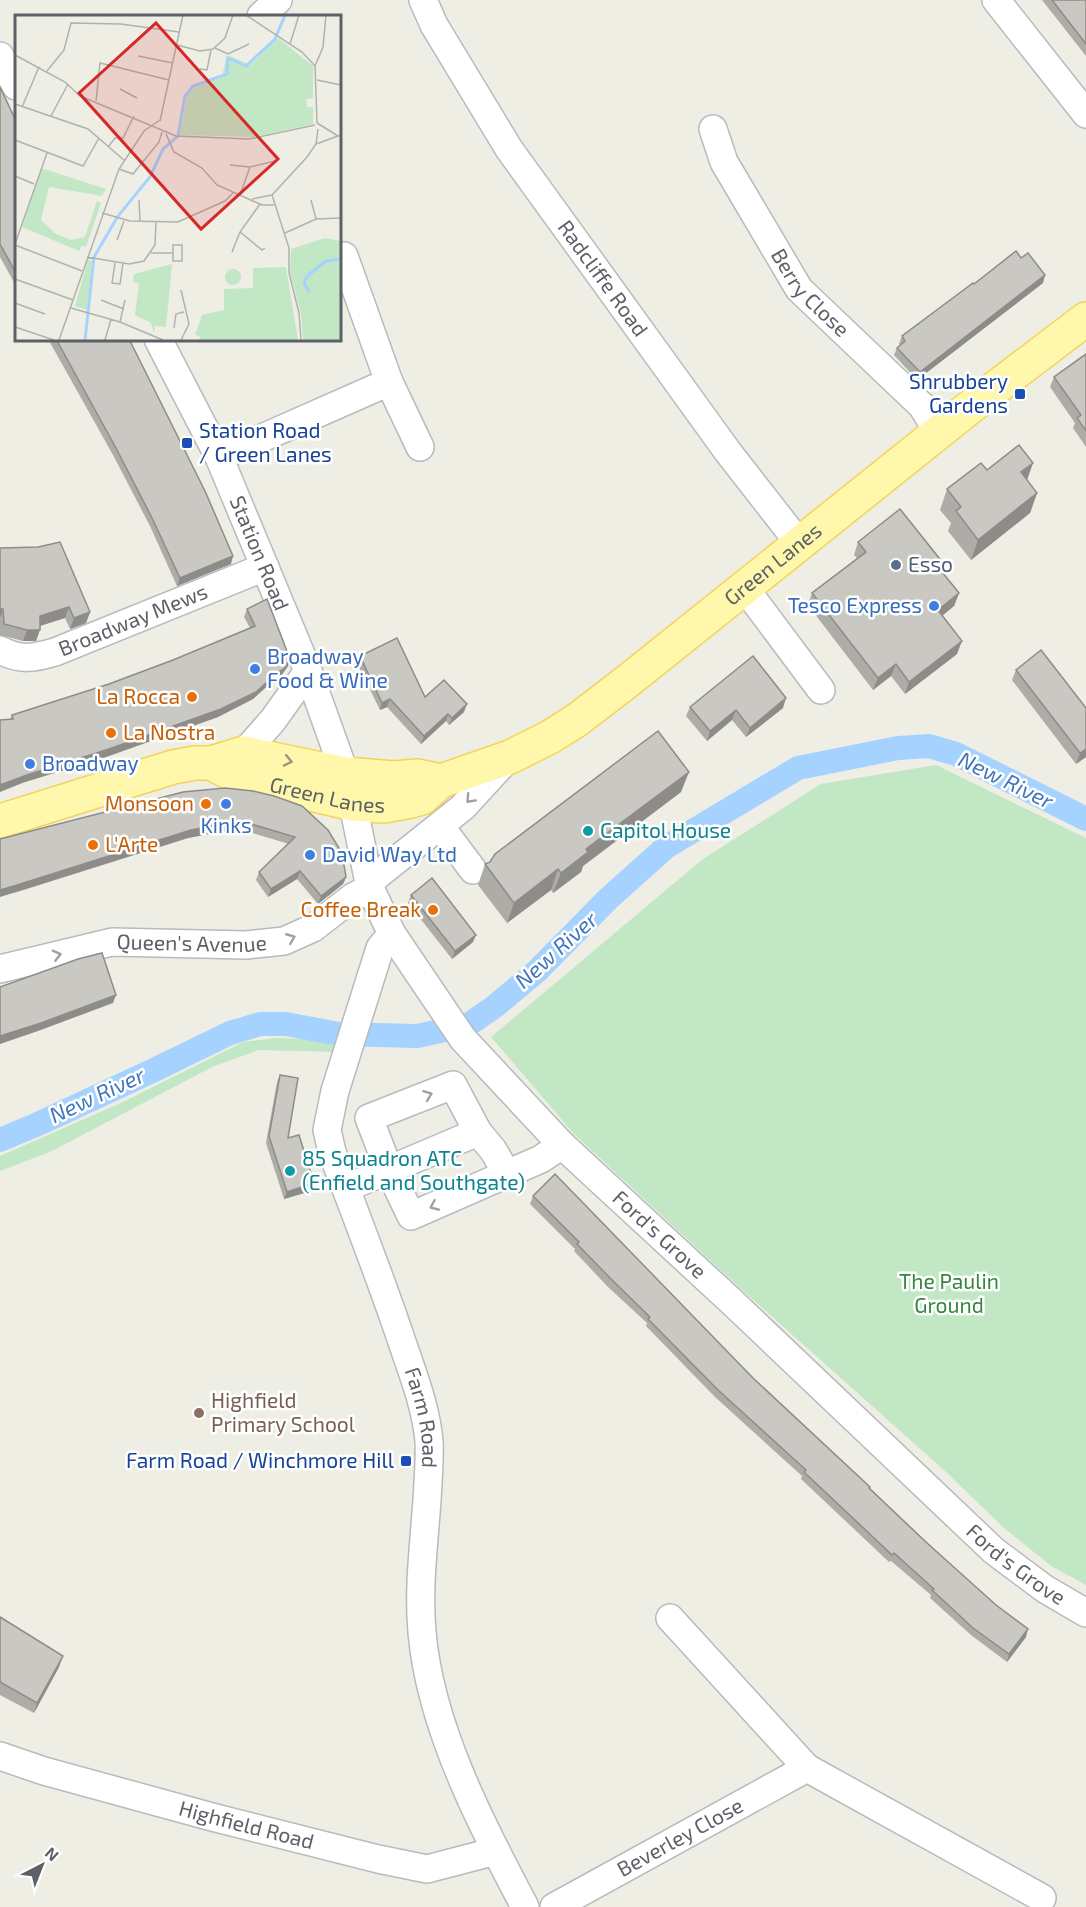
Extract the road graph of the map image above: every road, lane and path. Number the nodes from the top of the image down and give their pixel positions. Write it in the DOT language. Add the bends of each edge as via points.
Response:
graph roads {
  1 [pos="278,0"];
  2 [pos="423,0"];
  3 [pos="996,0"];
  4 [pos="262,15"];
  5 [pos="0,57"];
  6 [pos="15,84"];
  7 [pos="1086,114"];
  8 [pos="713,129"];
  9 [pos="344,256"];
  10 [pos="1086,318"];
  11 [pos="159,340"];
  12 [pos="389,382"];
  13 [pos="938,432"];
  14 [pos="420,447"];
  15 [pos="219,457"];
  16 [pos="799,543"];
  17 [pos="265,567"];
  18 [pos="744,588"];
  19 [pos="0,650"];
  20 [pos="308,671"];
  21 [pos="821,690"];
  22 [pos="244,753"];
  23 [pos="510,757"];
  24 [pos="211,763"];
  25 [pos="349,789"];
  26 [pos="0,821"];
  27 [pos="440,826"];
  28 [pos="473,870"];
  29 [pos="370,885"];
  30 [pos="392,934"];
  31 [pos="0,969"];
  32 [pos="478,1132"];
  33 [pos="562,1145"];
  34 [pos="389,1170"];
  35 [pos="507,1174"];
  36 [pos="346,1188"];
  37 [pos="1086,1613"];
  38 [pos="670,1618"];
  39 [pos="0,1756"];
  40 [pos="807,1768"];
  41 [pos="496,1851"];
  42 [pos="1042,1898"];
  43 [pos="525,1907"];
  44 [pos="554,1907"];
  1 -- 4 [label="street"];
  2 -- 16 [label="street, Radcliffe Road" via="509,149 728,452"];
  3 -- 7 [label="street"];
  5 -- 6 [label="street"];
  8 -- 13 [label="street, Berry Close" via="724,162 799,289 922,406"];
  9 -- 12 [label="street"];
  10 -- 13 [label="main road, Green Lanes"];
  11 -- 15 [label="street, Station Road"];
  12 -- 14 [label="street"];
  12 -- 15 [label="street"];
  13 -- 16 [label="main road, Green Lanes"];
  15 -- 17 [label="street, Station Road"];
  16 -- 18 [label="main road, Green Lanes"];
  17 -- 19 [label="street, Broadway Mews" via="55,652 28,659"];
  17 -- 20 [label="street, Station Road"];
  18 -- 21 [label="street"];
  18 -- 23 [label="main road, Green Lanes" via="577,720"];
  20 -- 22 [label="street"];
  20 -- 25 [label="street, Station Road"];
  22 -- 24 [label="main road, Green Lanes"];
  22 -- 25 [label="main road, Green Lanes, one-way"];
  23 -- 25 [label="main road, Green Lanes" via="441,781 418,776 394,778"];
  23 -- 27 [label="street, Queen's Avenue, one-way"];
  24 -- 25 [label="main road, Green Lanes" via="238,777"];
  24 -- 26 [label="main road, Green Lanes" via="173,767"];
  25 -- 29 [label="street, Ford's Grove"];
  27 -- 28 [label="street"];
  27 -- 29 [label="street, Queen's Avenue"];
  29 -- 30 [label="street, Ford's Grove"];
  31 -- 29 [label="street, Queen's Avenue, one-way" via="112,942 246,945 284,941 313,928"];
  30 -- 33 [label="street, Ford's Grove" via="463,1039"];
  30 -- 36 [label="street, Farm Road" via="380,948 335,1091 327,1130"];
  32 -- 34 [label="street"];
  34 -- 32 [label="street, one-way" via="369,1118 453,1085"];
  32 -- 35 [label="street"];
  33 -- 35 [label="street"];
  33 -- 37 [label="street, Ford's Grove" via="994,1551 1045,1589"];
  35 -- 34 [label="street, one-way" via="411,1216"];
  34 -- 36 [label="street"];
  36 -- 41 [label="street, Farm Road" via="418,1388 429,1440 422,1577 422,1631 429,1683 452,1752"];
  38 -- 40 [label="street"];
  39 -- 41 [label="street, Highfield Road" via="212,1817 427,1869"];
  40 -- 42 [label="street"];
  40 -- 44 [label="street, Beverley Close"];
  41 -- 43 [label="street, Farm Road"];
}
